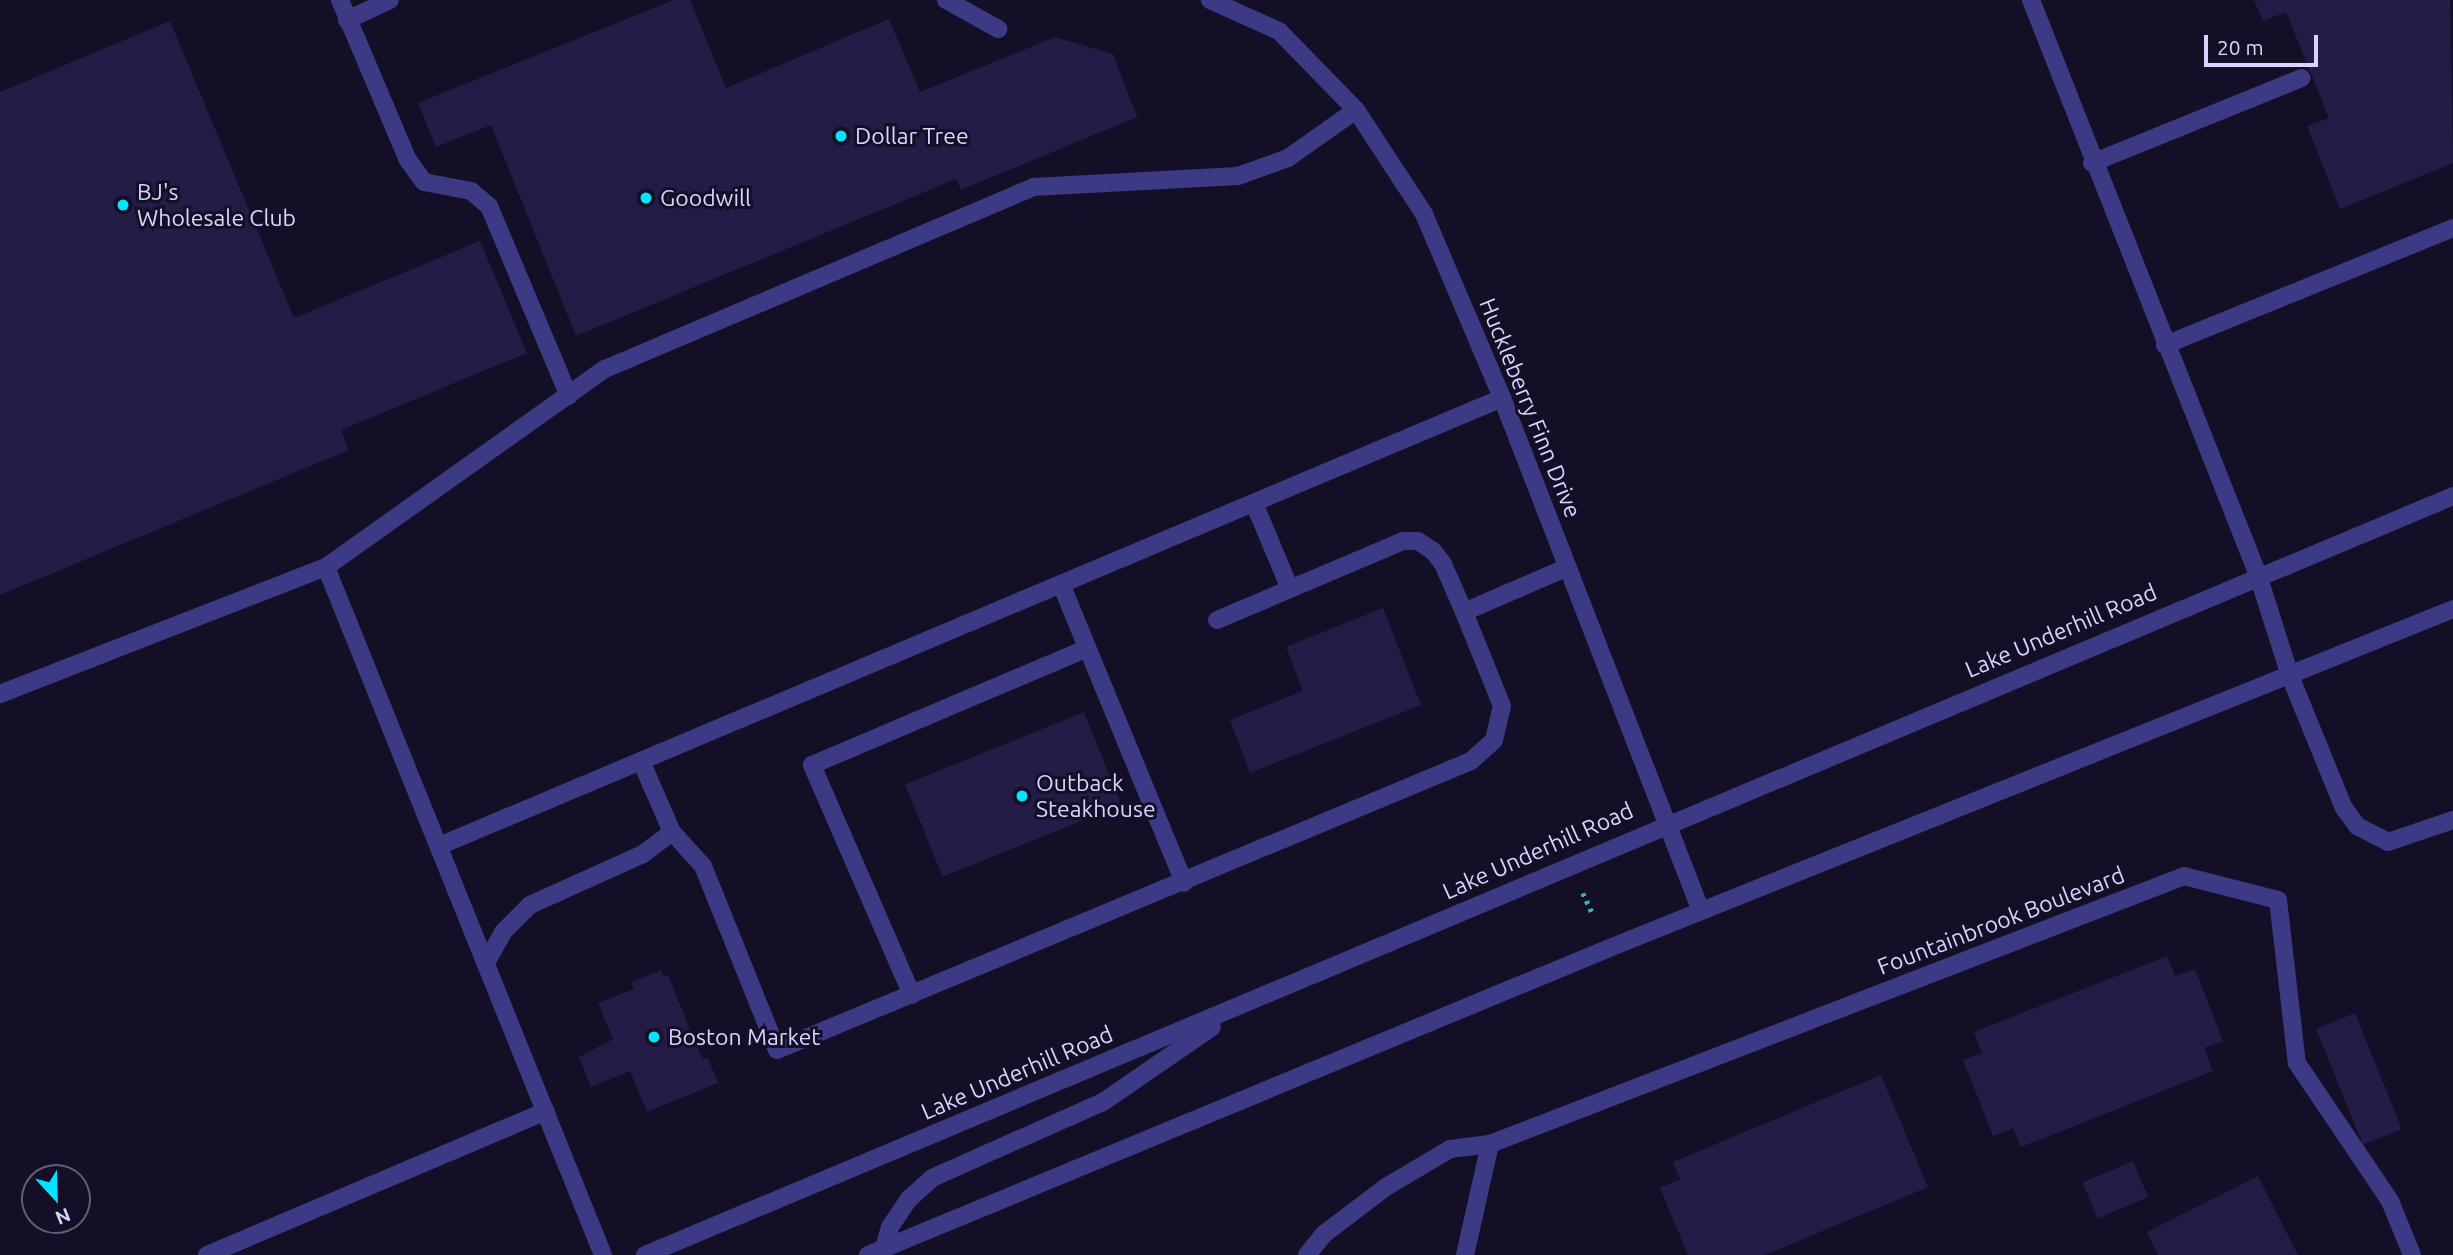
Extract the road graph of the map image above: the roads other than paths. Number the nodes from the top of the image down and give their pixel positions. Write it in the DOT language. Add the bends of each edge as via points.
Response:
graph roads {
  1 [pos="340,0"];
  2 [pos="390,0"];
  3 [pos="946,0"];
  4 [pos="1210,0"];
  5 [pos="2031,0"];
  6 [pos="347,20"];
  7 [pos="998,29"];
  8 [pos="2301,78"];
  9 [pos="1356,110"];
  10 [pos="2092,163"];
  11 [pos="2453,228"];
  12 [pos="2165,345"];
  13 [pos="569,396"];
  14 [pos="1502,398"];
  15 [pos="2453,496"];
  16 [pos="1254,503"];
  17 [pos="326,567"];
  18 [pos="1568,567"];
  19 [pos="2258,575"];
  20 [pos="1061,584"];
  21 [pos="1290,589"];
  22 [pos="2453,609"];
  23 [pos="1464,612"];
  24 [pos="1217,620"];
  25 [pos="1087,648"];
  26 [pos="2290,676"];
  27 [pos="0,694"];
  28 [pos="641,761"];
  29 [pos="2453,820"];
  30 [pos="1666,822"];
  31 [pos="672,832"];
  32 [pos="439,846"];
  33 [pos="1184,883"];
  34 [pos="1701,911"];
  35 [pos="486,963"];
  36 [pos="912,996"];
  37 [pos="1244,1005"];
  38 [pos="546,1111"];
  39 [pos="1490,1144"];
  40 [pos="880,1253"];
  41 [pos="208,1255"];
  42 [pos="603,1255"];
  43 [pos="645,1255"];
  44 [pos="1307,1255"];
  45 [pos="1465,1255"];
  46 [pos="2412,1255"];
  1 -- 6 [label="street"];
  2 -- 6 [label="street"];
  3 -- 7 [label="street"];
  4 -- 9 [label="street, Huckleberry Finn Drive" via="1279,31"];
  5 -- 10 [label="street"];
  6 -- 13 [label="street" via="408,160 424,182 471,191 489,206"];
  8 -- 10 [label="street"];
  9 -- 13 [label="street" via="1288,158 1238,176 1033,187 605,369"];
  9 -- 14 [label="street, Huckleberry Finn Drive" via="1424,214"];
  10 -- 12 [label="street"];
  11 -- 12 [label="street"];
  12 -- 19 [label="street"];
  13 -- 17 [label="street"];
  14 -- 16 [label="street"];
  14 -- 18 [label="street, Huckleberry Finn Drive"];
  15 -- 19 [label="street, Lake Underhill Road"];
  16 -- 20 [label="street"];
  16 -- 21 [label="street"];
  17 -- 27 [label="street"];
  17 -- 32 [label="street"];
  18 -- 23 [label="street"];
  18 -- 30 [label="street, Huckleberry Finn Drive"];
  19 -- 26 [label="street"];
  19 -- 30 [label="street, Lake Underhill Road"];
  20 -- 25 [label="street"];
  20 -- 28 [label="street"];
  21 -- 23 [label="street" via="1404,541 1419,541 1443,564"];
  21 -- 24 [label="street"];
  22 -- 26 [label="street"];
  23 -- 33 [label="street" via="1502,706 1494,740 1486,751"];
  25 -- 33 [label="street"];
  25 -- 36 [label="street" via="812,765"];
  26 -- 29 [label="street" via="2344,808 2357,826 2388,842"];
  26 -- 34 [label="street"];
  28 -- 31 [label="street"];
  28 -- 32 [label="street"];
  30 -- 34 [label="street, Huckleberry Finn Drive"];
  30 -- 37 [label="street, Lake Underhill Road"];
  31 -- 35 [label="street" via="643,854 530,905 503,932"];
  31 -- 36 [label="street" via="703,866 777,1050"];
  32 -- 35 [label="street"];
  33 -- 36 [label="street"];
  34 -- 40 [label="street"];
  35 -- 38 [label="street"];
  37 -- 40 [label="street" via="1102,1102 932,1178 902,1208"];
  37 -- 43 [label="street, Lake Underhill Road"];
  38 -- 41 [label="street"];
  38 -- 42 [label="street"];
  39 -- 44 [label="street" via="1450,1149 1386,1187 1324,1234"];
  39 -- 45 [label="street"];
  39 -- 46 [label="street, Fountainbrook Boulevard" via="2184,877 2278,900 2297,1063 2390,1201"];
}
